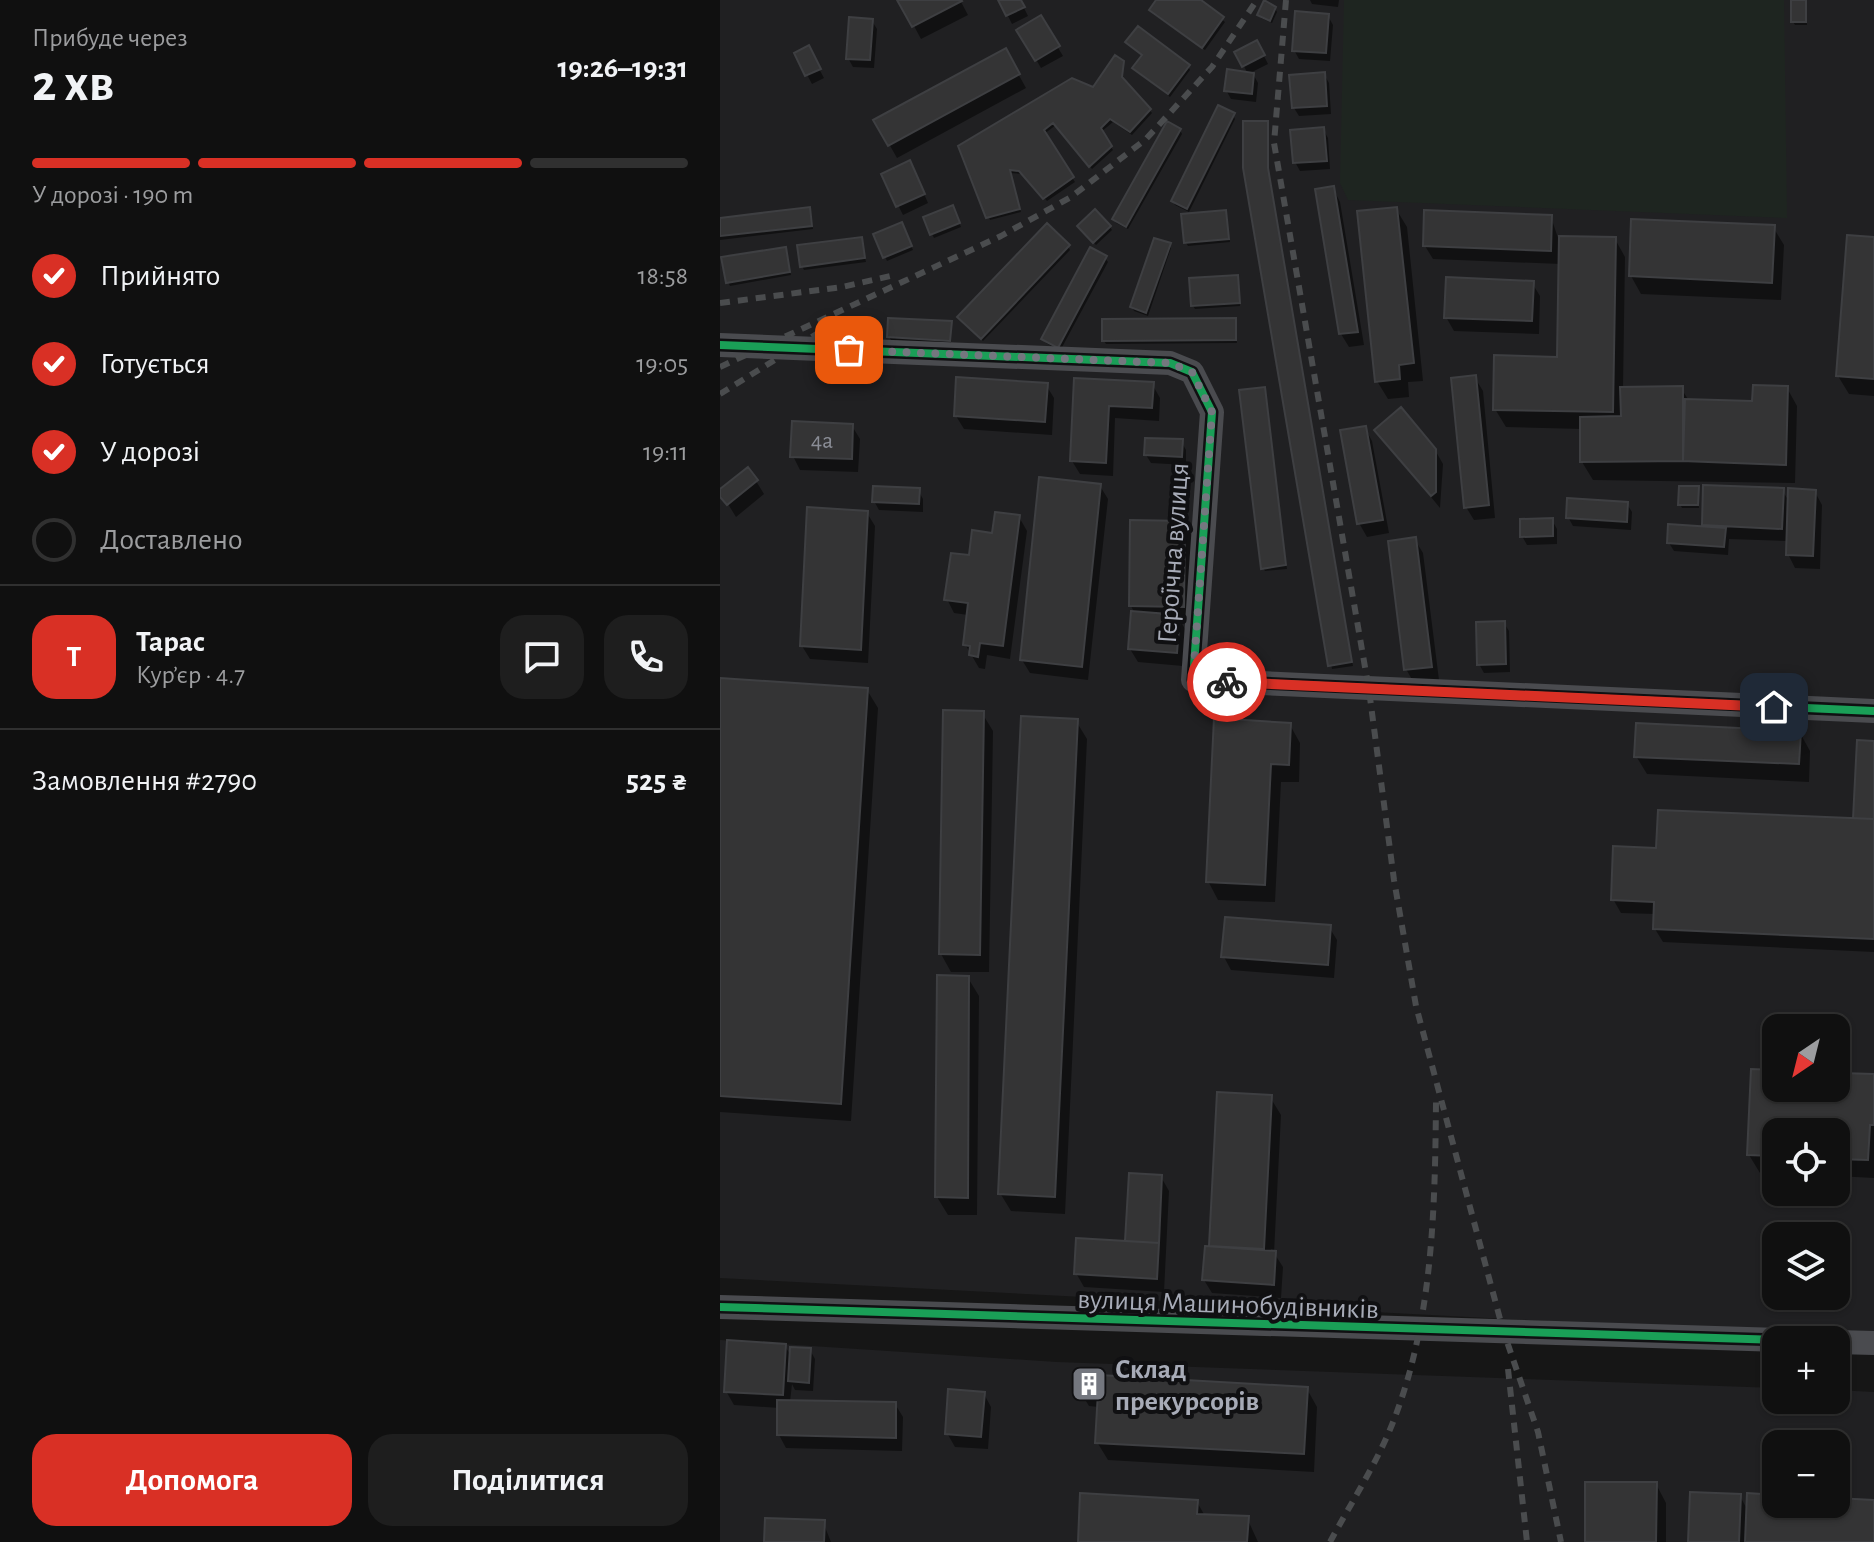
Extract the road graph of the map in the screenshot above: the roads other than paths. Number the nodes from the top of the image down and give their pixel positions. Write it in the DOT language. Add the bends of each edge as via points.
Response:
graph roads {
  1 [pos="720,345"];
  2 [pos="1874,711"];
  3 [pos="720,1307"];
  4 [pos="1762,1339"];
  5 [pos="1850,1342"];
  6 [pos="1874,1343"];
  1 -- 2 [label="street, Героїчна вулиця" via="1170,363 1192,372 1212,412 1193,680"];
  3 -- 4 [label="street, вулиця Машинобудівників"];
  5 -- 6 [label="street"];
}
